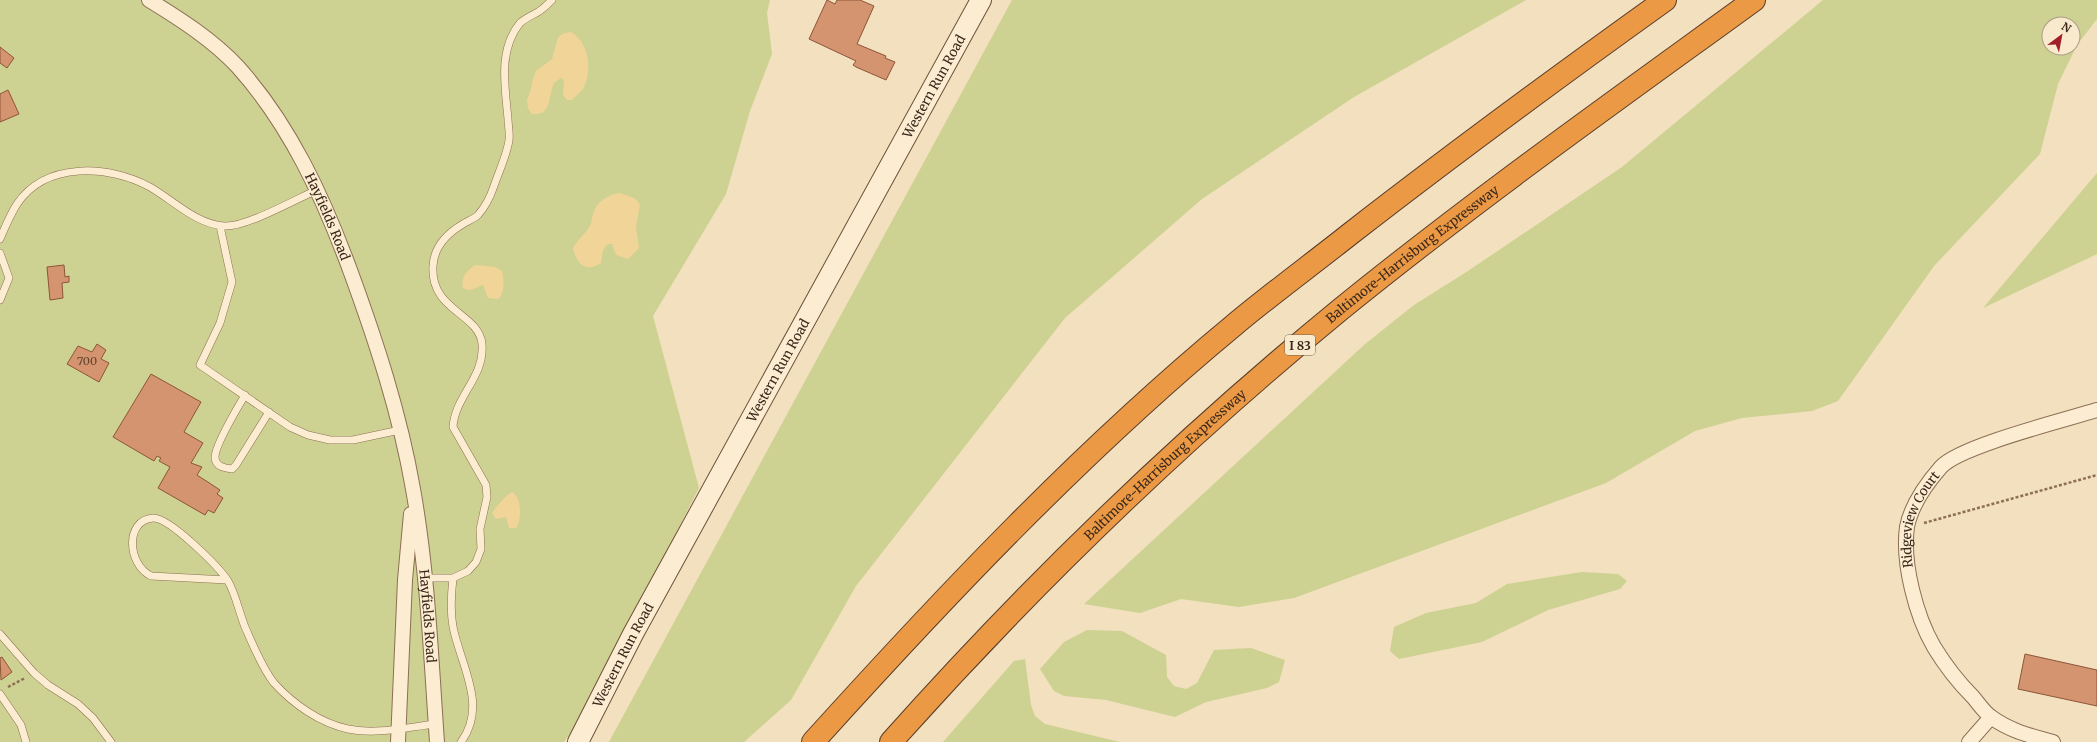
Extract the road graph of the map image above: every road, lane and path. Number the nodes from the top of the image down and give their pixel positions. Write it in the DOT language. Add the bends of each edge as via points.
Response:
graph roads {
  1 [pos="149,0"];
  2 [pos="552,0"];
  3 [pos="981,0"];
  4 [pos="1665,0"];
  5 [pos="1754,0"];
  6 [pos="317,190"];
  7 [pos="220,226"];
  8 [pos="0,239"];
  9 [pos="0,253"];
  10 [pos="0,300"];
  11 [pos="244,395"];
  12 [pos="2097,410"];
  13 [pos="269,412"];
  14 [pos="400,430"];
  15 [pos="2097,475"];
  16 [pos="413,490"];
  17 [pos="1908,527"];
  18 [pos="425,578"];
  19 [pos="453,578"];
  20 [pos="227,580"];
  21 [pos="0,634"];
  22 [pos="34,674"];
  23 [pos="3,691"];
  24 [pos="1991,717"];
  25 [pos="436,724"];
  26 [pos="398,728"];
  27 [pos="26,742"];
  28 [pos="111,742"];
  29 [pos="398,742"];
  30 [pos="437,742"];
  31 [pos="461,742"];
  32 [pos="578,742"];
  33 [pos="813,742"];
  34 [pos="891,742"];
  35 [pos="1969,742"];
  36 [pos="2053,742"];
  1 -- 6 [label="street, Hayfields Road" via="190,25 236,66 267,101 295,146"];
  2 -- 19 [label="lane" via="540,11 522,21 512,35 505,56 509,139 493,189 478,215 445,237 436,250 433,266 434,282 440,294 447,304 480,333 482,344 481,364 457,410 453,427 486,485 487,497 480,529 482,549 468,571"];
  3 -- 32 [label="street, Western Run Road" via="633,634"];
  4 -- 33 [label="highway" via="1425,176 1232,327 1134,413 1038,506 957,587"];
  5 -- 34 [label="highway, Baltimore-Harrisburg Expressway / I 83" via="1452,222 1269,370 1171,458 1077,548 995,630"];
  6 -- 7 [label="lane" via="243,223"];
  6 -- 14 [label="street, Hayfields Road" via="340,242 361,300 386,375"];
  7 -- 8 [label="lane" via="197,218 150,187 123,175 81,171 61,174 40,183 28,192 18,203"];
  7 -- 11 [label="lane" via="232,282 220,323 200,365"];
  9 -- 10 [label="lane" via="9,278"];
  11 -- 13 [label="lane"];
  11 -- 13 [label="lane" via="218,446 215,458 223,468 232,469 236,465"];
  12 -- 17 [label="street, Ridgeview Court" via="1964,452 1942,466 1917,500"];
  13 -- 14 [label="lane" via="290,427 308,435 330,440 353,440"];
  14 -- 16 [label="street, Hayfields Road"];
  15 -- 17 [label="path"];
  16 -- 18 [label="street, Hayfields Road"];
  16 -- 26 [label="street, Hayfields Road" via="405,580"];
  17 -- 24 [label="street, Ridgeview Court" via="1907,561 1918,608 1934,646 1958,682"];
  18 -- 19 [label="lane"];
  18 -- 25 [label="street, Hayfields Road"];
  19 -- 31 [label="lane" via="450,607 453,628 474,705 473,719 468,733"];
  20 -- 20 [label="lane" via="177,529 163,520 153,518 142,522 136,530 132,540 132,551 142,571 151,576"];
  20 -- 26 [label="lane" via="263,664 274,682 291,699 310,713 349,729 369,731"];
  21 -- 22 [label="lane"];
  22 -- 23 [label="path" via="15,682"];
  22 -- 28 [label="lane" via="78,704 93,718"];
  23 -- 27 [label="lane" via="21,725"];
  24 -- 35 [label="street"];
  24 -- 36 [label="street, Ridgeview Court" via="2017,732"];
  25 -- 26 [label="lane"];
  25 -- 30 [label="street, Hayfields Road"];
  26 -- 29 [label="street, Hayfields Road"];
}
